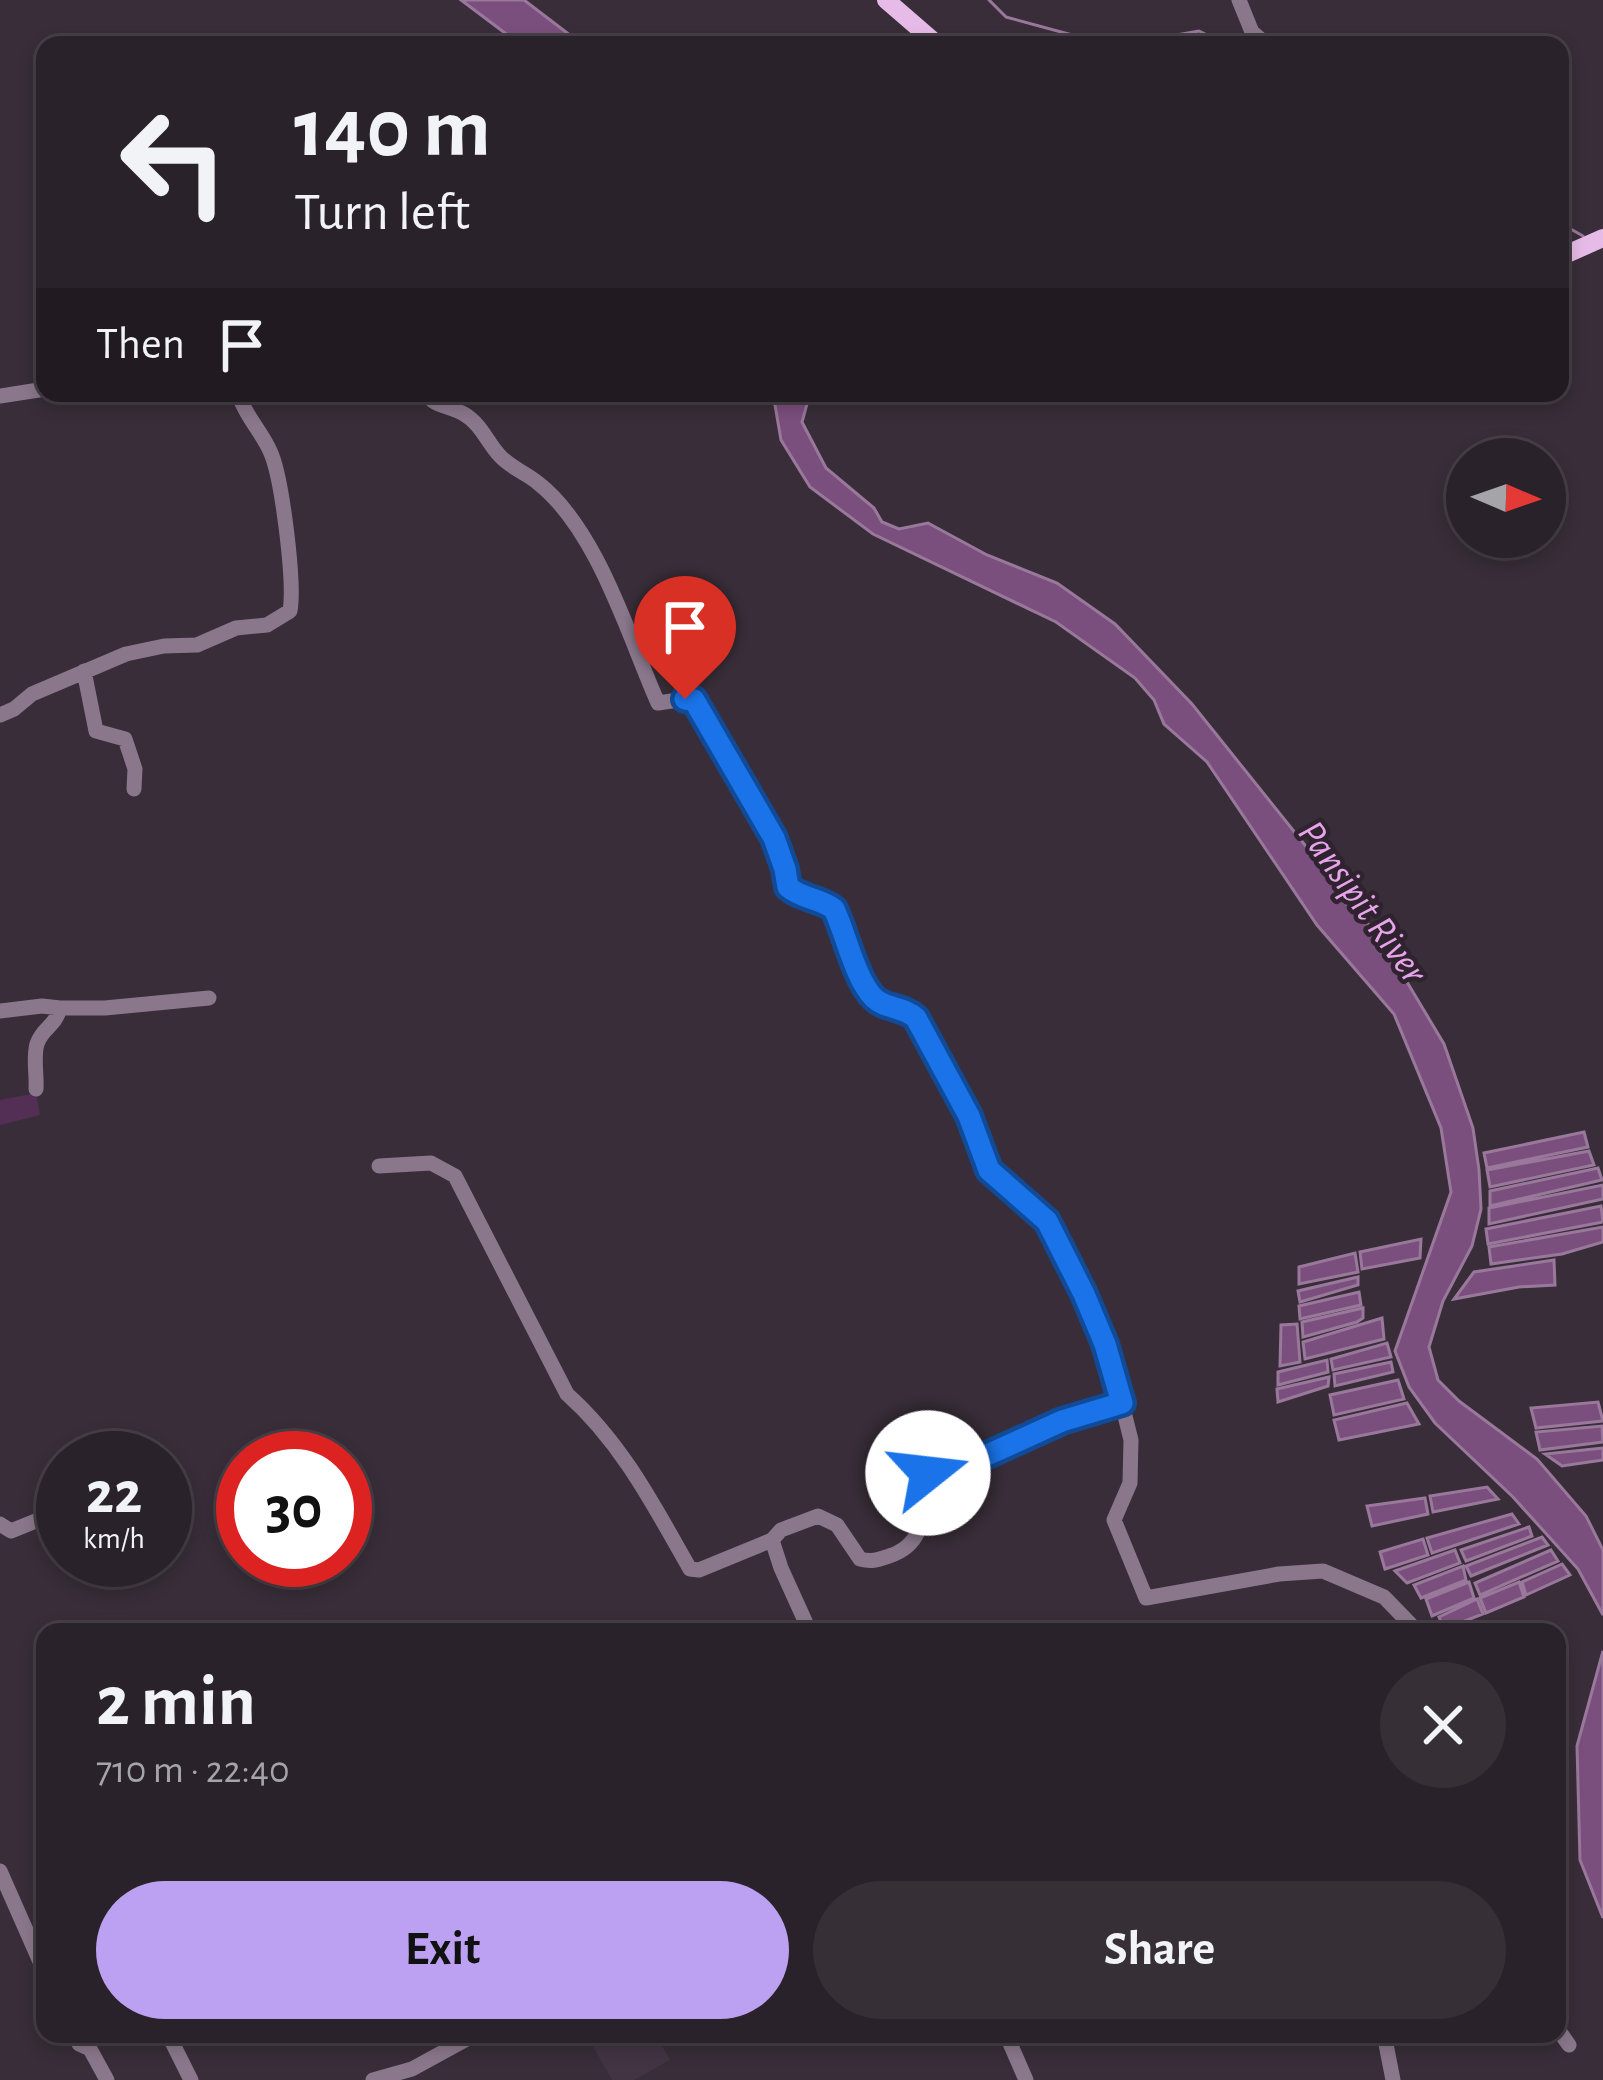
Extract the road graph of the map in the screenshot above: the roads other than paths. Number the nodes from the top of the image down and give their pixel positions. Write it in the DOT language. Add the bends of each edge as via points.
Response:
graph roads {
  1 [pos="886,0"];
  2 [pos="1239,0"];
  3 [pos="926,36"];
  4 [pos="1257,36"];
  5 [pos="1603,238"];
  6 [pos="1569,253"];
  7 [pos="36,390"];
  8 [pos="0,396"];
  9 [pos="241,402"];
  10 [pos="432,402"];
  11 [pos="84,670"];
  12 [pos="0,715"];
  13 [pos="134,789"];
  14 [pos="209,998"];
  15 [pos="59,1008"];
  16 [pos="0,1011"];
  17 [pos="36,1089"];
  18 [pos="379,1166"];
  19 [pos="1122,1403"];
  20 [pos="36,1521"];
  21 [pos="0,1524"];
  22 [pos="772,1540"];
  23 [pos="806,1623"];
  24 [pos="1409,1623"];
  25 [pos="0,1870"];
  26 [pos="36,1952"];
  27 [pos="1566,2042"];
  28 [pos="78,2043"];
  29 [pos="172,2043"];
  30 [pos="460,2043"];
  31 [pos="1010,2043"];
  32 [pos="1386,2043"];
  33 [pos="1568,2045"];
  34 [pos="107,2080"];
  35 [pos="191,2080"];
  36 [pos="374,2080"];
  37 [pos="1026,2080"];
  38 [pos="1393,2080"];
  1 -- 3 [label="main road"];
  2 -- 4 [label="street"];
  5 -- 6 [label="main road"];
  7 -- 8 [label="street"];
  9 -- 11 [label="street" via="280,483 290,611 267,625"];
  10 -- 19 [label="street" via="475,421 500,456 563,508 608,582 658,703 694,700 774,838 788,887 834,909 866,988 877,1002 916,1018 989,1170 1047,1221 1105,1344"];
  11 -- 12 [label="street"];
  11 -- 13 [label="street" via="96,731 124,739"];
  14 -- 15 [label="street"];
  15 -- 16 [label="street"];
  15 -- 17 [label="street" via="37,1045"];
  18 -- 22 [label="street" via="431,1163 455,1176 567,1394 634,1471 690,1569"];
  19 -- 22 [label="street" via="928,1473 920,1533 903,1552 860,1559 837,1526 818,1516"];
  19 -- 24 [label="street" via="1130,1483 1114,1520 1146,1598 1323,1571 1384,1597"];
  20 -- 21 [label="street" via="11,1531"];
  22 -- 23 [label="street"];
  25 -- 26 [label="street"];
  27 -- 33 [label="street"];
  28 -- 34 [label="street"];
  29 -- 35 [label="street"];
  30 -- 36 [label="street"];
  31 -- 37 [label="street"];
  32 -- 38 [label="street"];
}
